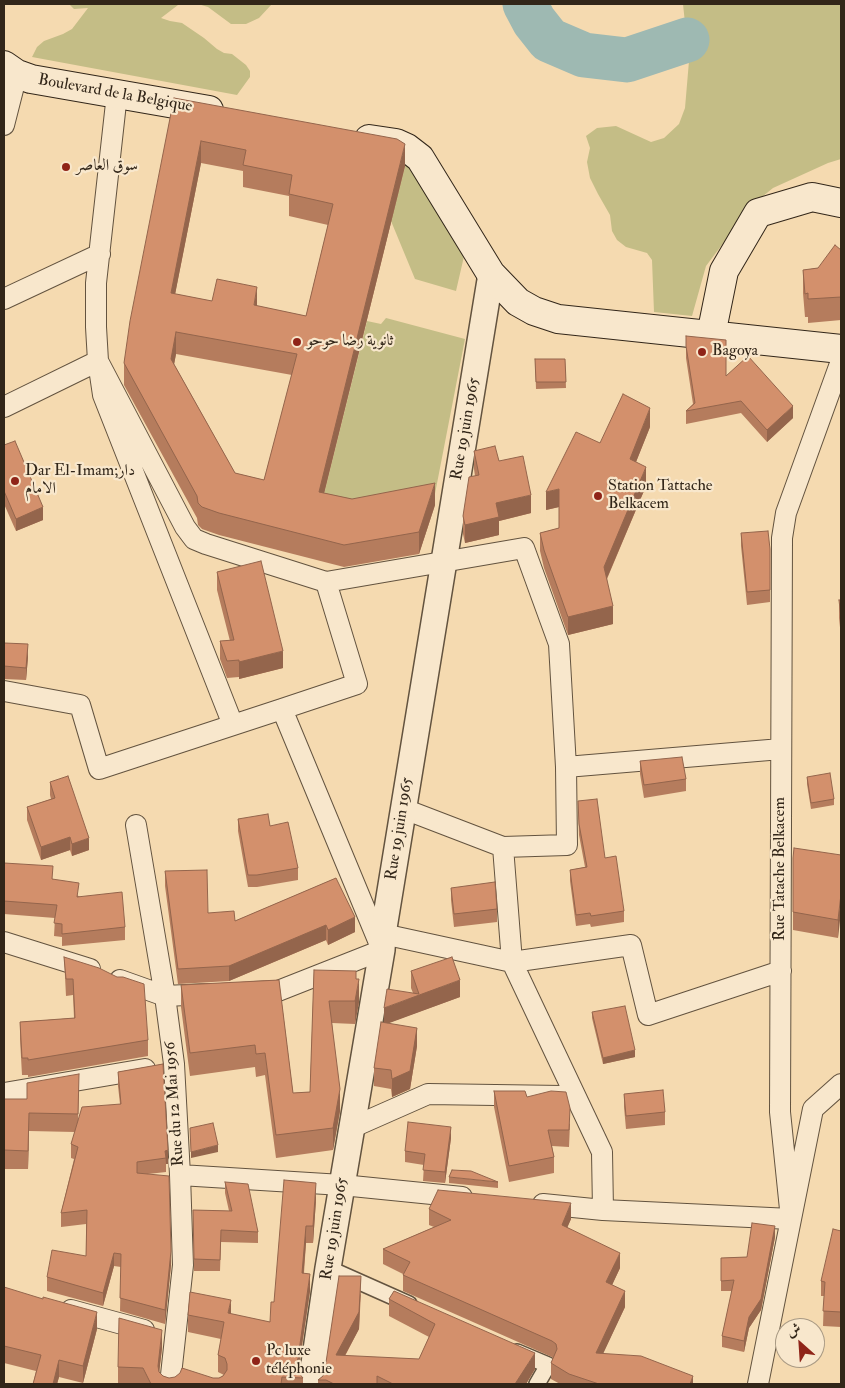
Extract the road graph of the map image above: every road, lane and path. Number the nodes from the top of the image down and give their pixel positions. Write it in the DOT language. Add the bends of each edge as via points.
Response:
graph roads {
  1 [pos="10,69"];
  2 [pos="117,94"];
  3 [pos="232,114"];
  4 [pos="4,125"];
  5 [pos="348,135"];
  6 [pos="841,203"];
  7 [pos="100,254"];
  8 [pos="491,274"];
  9 [pos="4,299"];
  10 [pos="706,335"];
  11 [pos="841,349"];
  12 [pos="98,360"];
  13 [pos="841,361"];
  14 [pos="4,406"];
  15 [pos="444,562"];
  16 [pos="326,582"];
  17 [pos="4,691"];
  18 [pos="282,709"];
  19 [pos="233,725"];
  20 [pos="781,749"];
  21 [pos="566,767"];
  22 [pos="404,809"];
  23 [pos="136,825"];
  24 [pos="503,847"];
  25 [pos="4,942"];
  26 [pos="382,942"];
  27 [pos="512,962"];
  28 [pos="781,971"];
  29 [pos="166,996"];
  30 [pos="174,1064"];
  31 [pos="841,1084"];
  32 [pos="4,1093"];
  33 [pos="575,1096"];
  34 [pos="351,1128"];
  35 [pos="180,1175"];
  36 [pos="342,1185"];
  37 [pos="477,1198"];
  38 [pos="525,1203"];
  39 [pos="602,1210"];
  40 [pos="791,1219"];
  41 [pos="328,1268"];
  42 [pos="51,1304"];
  43 [pos="425,1311"];
  44 [pos="175,1339"];
  45 [pos="504,1346"];
  46 [pos="177,1376"];
  47 [pos="311,1384"];
  48 [pos="537,1384"];
  49 [pos="758,1384"];
  1 -- 2 [label="main road, Boulevard de la Belgique" via="31,79"];
  1 -- 4 [label="street"];
  2 -- 3 [label="main road, Boulevard de la Belgique"];
  2 -- 7 [label="street"];
  5 -- 8 [label="main road" via="396,143 420,158"];
  6 -- 10 [label="main road" via="812,197 758,213 724,271"];
  7 -- 9 [label="street"];
  7 -- 12 [label="street" via="96,283"];
  8 -- 10 [label="main road" via="518,302 558,319"];
  8 -- 15 [label="street, Rue 19 juin 1965"];
  10 -- 11 [label="main road"];
  12 -- 14 [label="street"];
  12 -- 16 [label="street" via="185,528 194,539"];
  12 -- 19 [label="street" via="103,394"];
  13 -- 20 [label="street, Rue Tatache Belkacem" via="786,513 782,538"];
  15 -- 16 [label="street"];
  15 -- 21 [label="street" via="524,548 559,644"];
  15 -- 22 [label="street, Rue 19 juin 1965"];
  16 -- 18 [label="street" via="357,684"];
  17 -- 19 [label="street" via="80,705 99,769"];
  18 -- 19 [label="street"];
  18 -- 26 [label="street"];
  20 -- 21 [label="street"];
  20 -- 28 [label="street, Rue Tatache Belkacem"];
  21 -- 24 [label="street" via="567,845"];
  22 -- 24 [label="street"];
  22 -- 26 [label="street, Rue 19 juin 1965"];
  23 -- 29 [label="street, Rue du 12 Mai 1956"];
  24 -- 27 [label="street"];
  25 -- 29 [label="street"];
  26 -- 27 [label="street"];
  26 -- 29 [label="street" via="278,991"];
  26 -- 34 [label="street, Rue 19 juin 1965"];
  27 -- 28 [label="street" via="631,946 648,1016"];
  27 -- 33 [label="street"];
  28 -- 40 [label="street, Rue Tatache Belkacem" via="780,1112"];
  29 -- 30 [label="street, Rue du 12 Mai 1956"];
  30 -- 32 [label="street"];
  30 -- 35 [label="street, Rue du 12 Mai 1956"];
  31 -- 40 [label="street" via="813,1109"];
  33 -- 34 [label="street" via="428,1094"];
  33 -- 39 [label="street" via="602,1152"];
  34 -- 36 [label="street, Rue 19 juin 1965"];
  35 -- 36 [label="street"];
  35 -- 44 [label="street, Rue du 12 Mai 1956" via="183,1265"];
  36 -- 37 [label="street"];
  36 -- 41 [label="street, Rue 19 juin 1965"];
  38 -- 39 [label="street"];
  39 -- 40 [label="street"];
  40 -- 49 [label="street, Rue Tatache Belkacem"];
  41 -- 43 [label="street"];
  41 -- 47 [label="street, Rue 19 juin 1965"];
  42 -- 44 [label="street"];
  44 -- 46 [label="street, Rue du 12 Mai 1956"];
  45 -- 48 [label="street" via="548,1365"];
}
